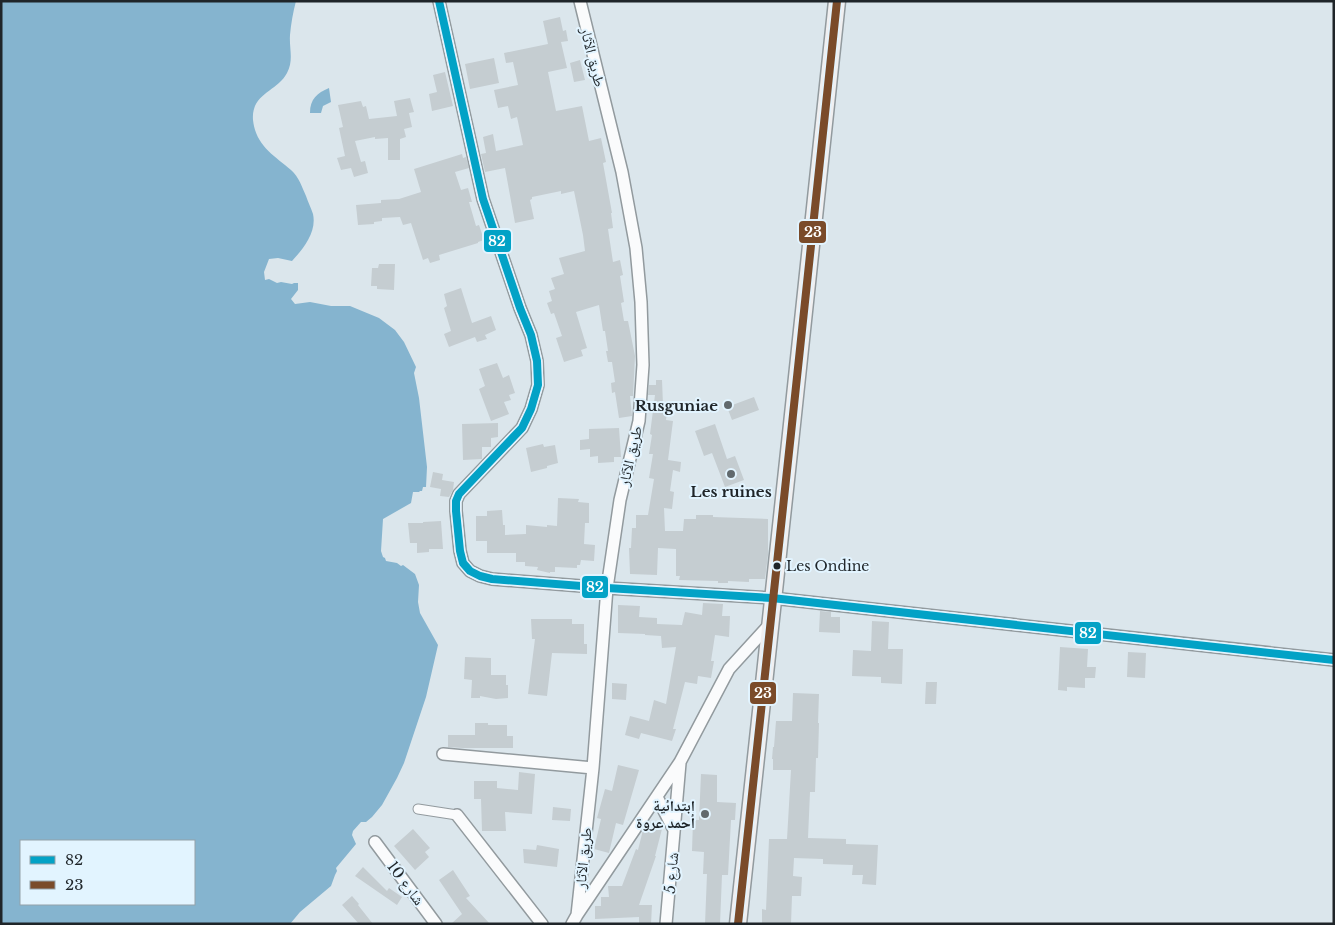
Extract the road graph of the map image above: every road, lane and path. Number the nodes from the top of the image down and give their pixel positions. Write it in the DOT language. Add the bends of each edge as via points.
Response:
graph roads {
  1 [pos="439,1"];
  2 [pos="580,1"];
  3 [pos="837,1"];
  4 [pos="607,588"];
  5 [pos="772,598"];
  6 [pos="770,624"];
  7 [pos="1334,660"];
  8 [pos="443,754"];
  9 [pos="680,762"];
  10 [pos="593,768"];
  11 [pos="657,796"];
  12 [pos="418,809"];
  13 [pos="457,815"];
  14 [pos="674,830"];
  15 [pos="375,842"];
  16 [pos="575,919"];
  17 [pos="436,924"];
  18 [pos="542,924"];
  19 [pos="666,924"];
  20 [pos="738,924"];
  1 -- 4 [label="street" via="483,199 538,361 538,385 522,428 456,501 463,563 470,571 492,579"];
  2 -- 4 [label="street, طريق الآثار" via="622,172 636,248 641,302 643,365 639,421 620,500"];
  3 -- 5 [label="main road"];
  4 -- 5 [label="street"];
  4 -- 10 [label="street, طريق الآثار"];
  5 -- 6 [label="main road"];
  5 -- 7 [label="street"];
  6 -- 9 [label="street" via="729,670"];
  6 -- 20 [label="main road"];
  8 -- 10 [label="street"];
  9 -- 11 [label="street"];
  9 -- 14 [label="street, شارع 5"];
  10 -- 16 [label="street, طريق الآثار"];
  11 -- 14 [label="street"];
  11 -- 16 [label="street"];
  12 -- 13 [label="street"];
  13 -- 18 [label="street"];
  14 -- 19 [label="street, شارع 5"];
  15 -- 17 [label="street, شارع 10"];
}
